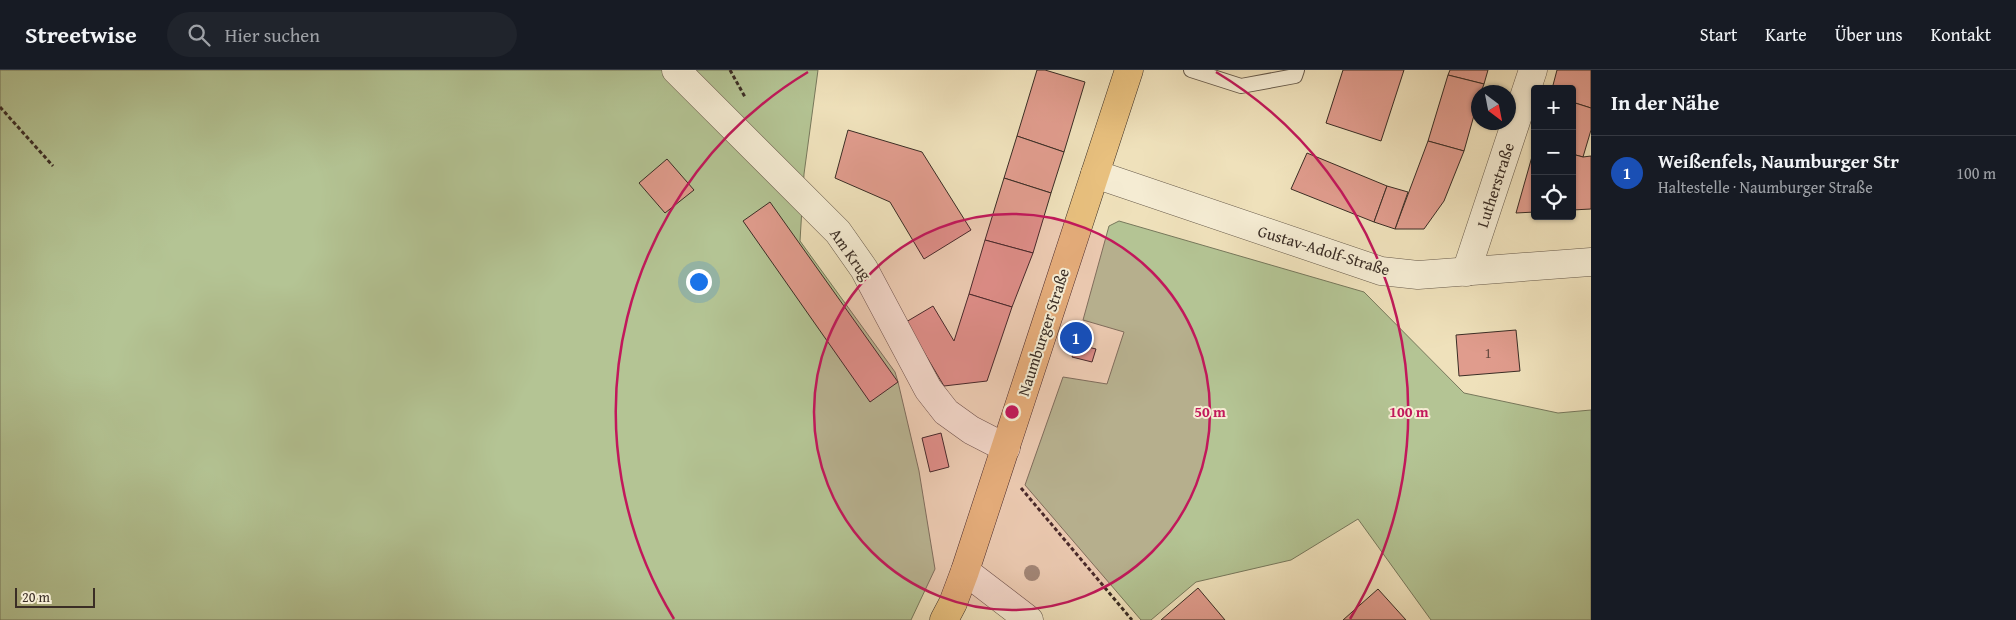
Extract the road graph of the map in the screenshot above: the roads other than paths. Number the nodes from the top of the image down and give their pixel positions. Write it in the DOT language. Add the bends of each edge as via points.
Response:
graph roads {
  1 [pos="676,70"];
  2 [pos="1129,70"];
  3 [pos="1190,70"];
  4 [pos="1297,70"];
  5 [pos="1533,70"];
  6 [pos="1095,174"];
  7 [pos="1591,262"];
  8 [pos="1466,272"];
  9 [pos="1006,448"];
  10 [pos="965,571"];
  11 [pos="944,620"];
  12 [pos="1028,620"];
  1 -- 9 [label="street, Am Krug" via="838,232 864,270 928,388 946,412 971,430"];
  2 -- 6 [label="main road, Naumburger Straße"];
  3 -- 4 [label="lane" via="1241,86 1296,76"];
  5 -- 8 [label="street, Lutherstraße"];
  6 -- 8 [label="street, Gustav-Adolf-Straße" via="1380,271 1418,275"];
  6 -- 9 [label="main road, Naumburger Straße"];
  7 -- 8 [label="street, Gustav-Adolf-Straße"];
  9 -- 10 [label="main road, Naumburger Straße"];
  10 -- 11 [label="main road, Naumburger Straße"];
  10 -- 12 [label="street"];
}
